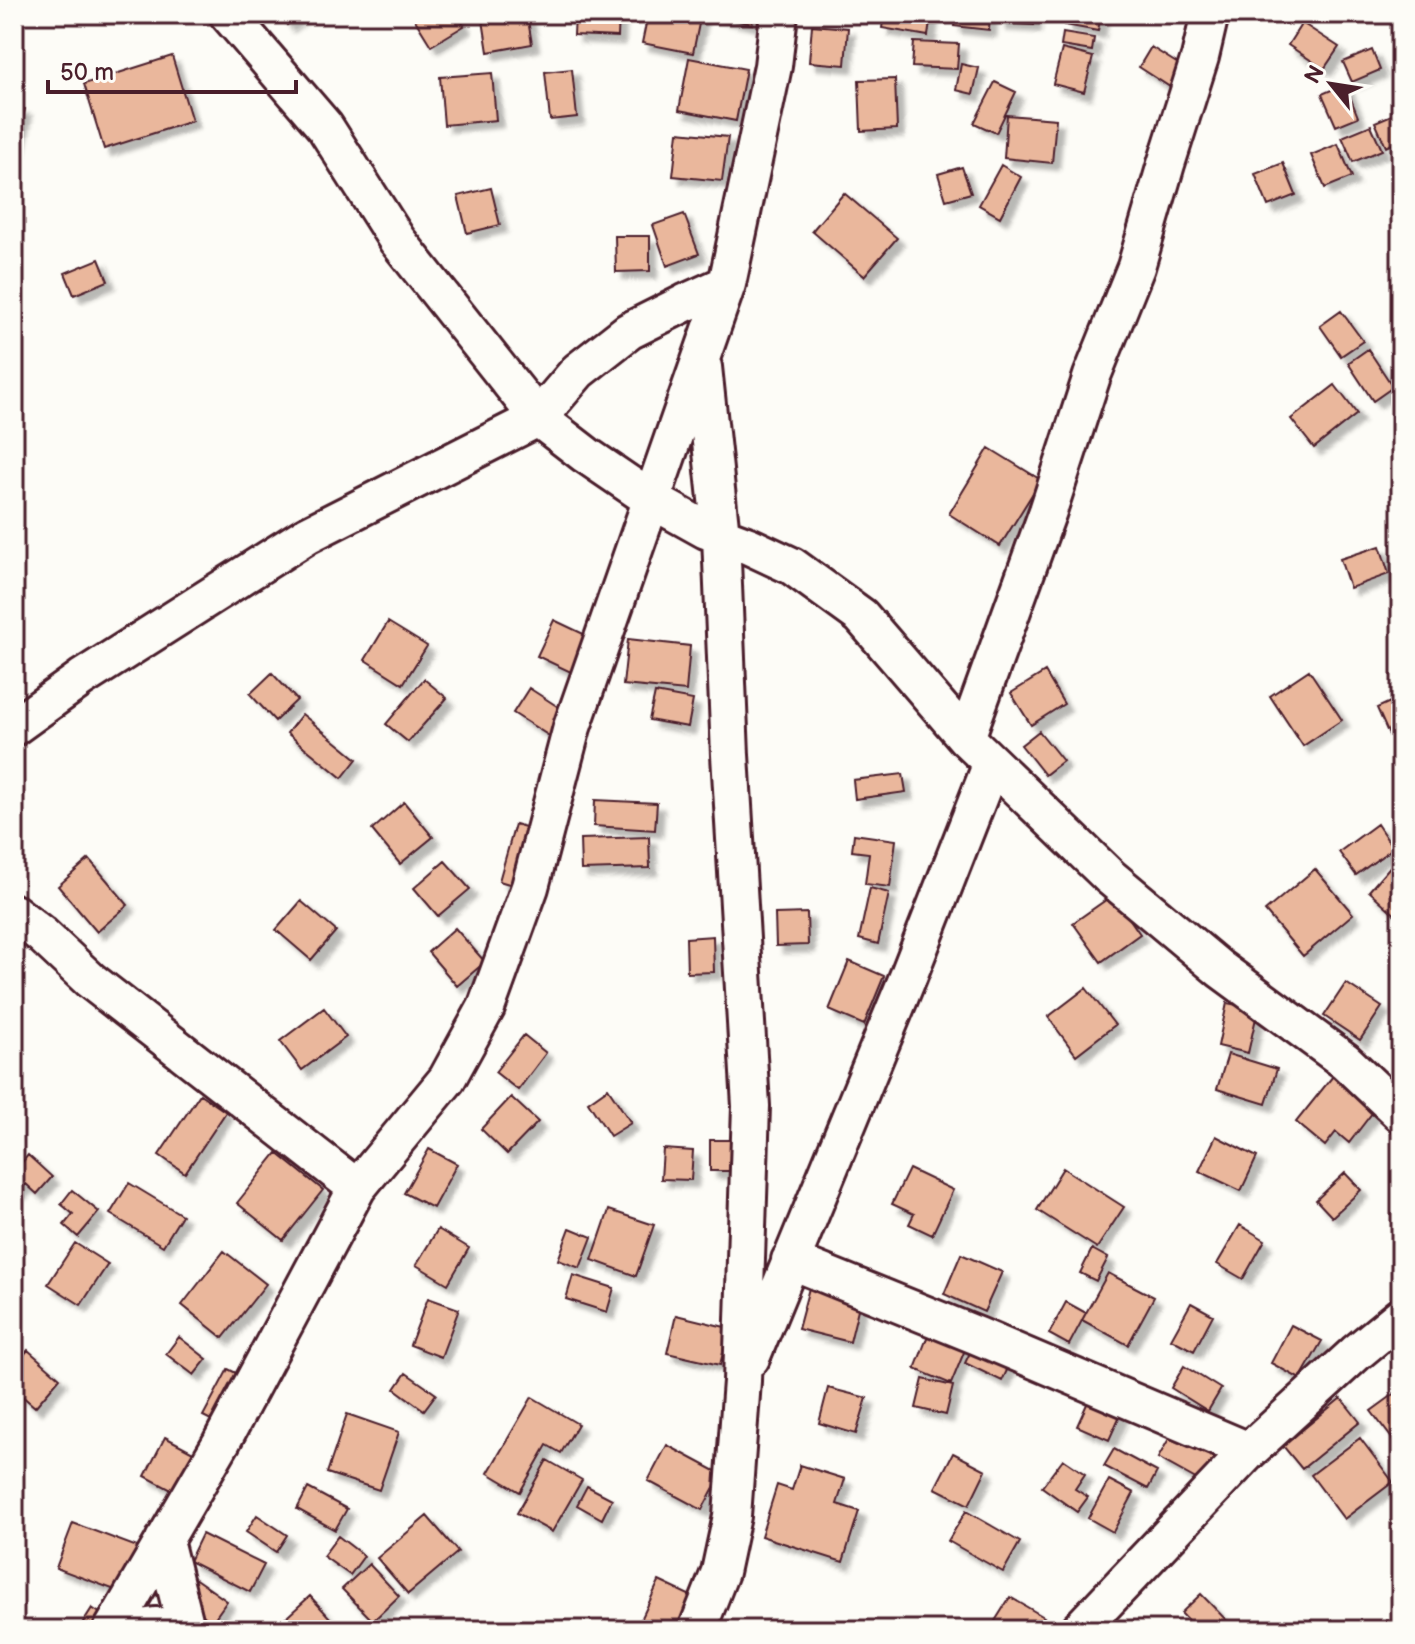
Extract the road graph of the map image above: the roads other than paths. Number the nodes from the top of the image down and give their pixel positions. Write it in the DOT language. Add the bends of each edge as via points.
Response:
graph roads {
  1 [pos="228,14"];
  2 [pos="779,14"];
  3 [pos="1210,14"];
  4 [pos="727,284"];
  5 [pos="702,359"];
  6 [pos="538,418"];
  7 [pos="652,500"];
  8 [pos="721,536"];
  9 [pos="14,727"];
  10 [pos="966,738"];
  11 [pos="992,763"];
  12 [pos="14,913"];
  13 [pos="1401,1114"];
  14 [pos="357,1188"];
  15 [pos="790,1260"];
  16 [pos="1401,1316"];
  17 [pos="742,1381"];
  18 [pos="1249,1451"];
  19 [pos="164,1540"];
  20 [pos="188,1629"];
  21 [pos="112,1630"];
  22 [pos="127,1630"];
  23 [pos="697,1630"];
  24 [pos="1079,1630"];
  1 -- 6 [label="street" via="325,127 397,240"];
  2 -- 4 [label="street"];
  3 -- 10 [label="street" via="1136,267 1092,376"];
  4 -- 5 [label="street"];
  4 -- 6 [label="street" via="629,331 578,371"];
  5 -- 7 [label="street"];
  5 -- 8 [label="street"];
  6 -- 7 [label="street"];
  6 -- 9 [label="street" via="307,535"];
  7 -- 8 [label="street"];
  7 -- 14 [label="street" via="572,727 530,887 486,1008 447,1079"];
  8 -- 10 [label="street" via="792,566 861,616"];
  8 -- 17 [label="street" via="751,1106"];
  10 -- 11 [label="street"];
  11 -- 13 [label="street" via="1110,877 1220,969 1345,1061"];
  11 -- 15 [label="street"];
  12 -- 14 [label="street" via="90,980"];
  14 -- 19 [label="street"];
  15 -- 17 [label="street"];
  15 -- 18 [label="street"];
  16 -- 18 [label="street"];
  17 -- 23 [label="street" via="732,1516 720,1572"];
  18 -- 24 [label="street"];
  19 -- 20 [label="street"];
  19 -- 21 [label="street"];
  20 -- 22 [label="street"];
}
